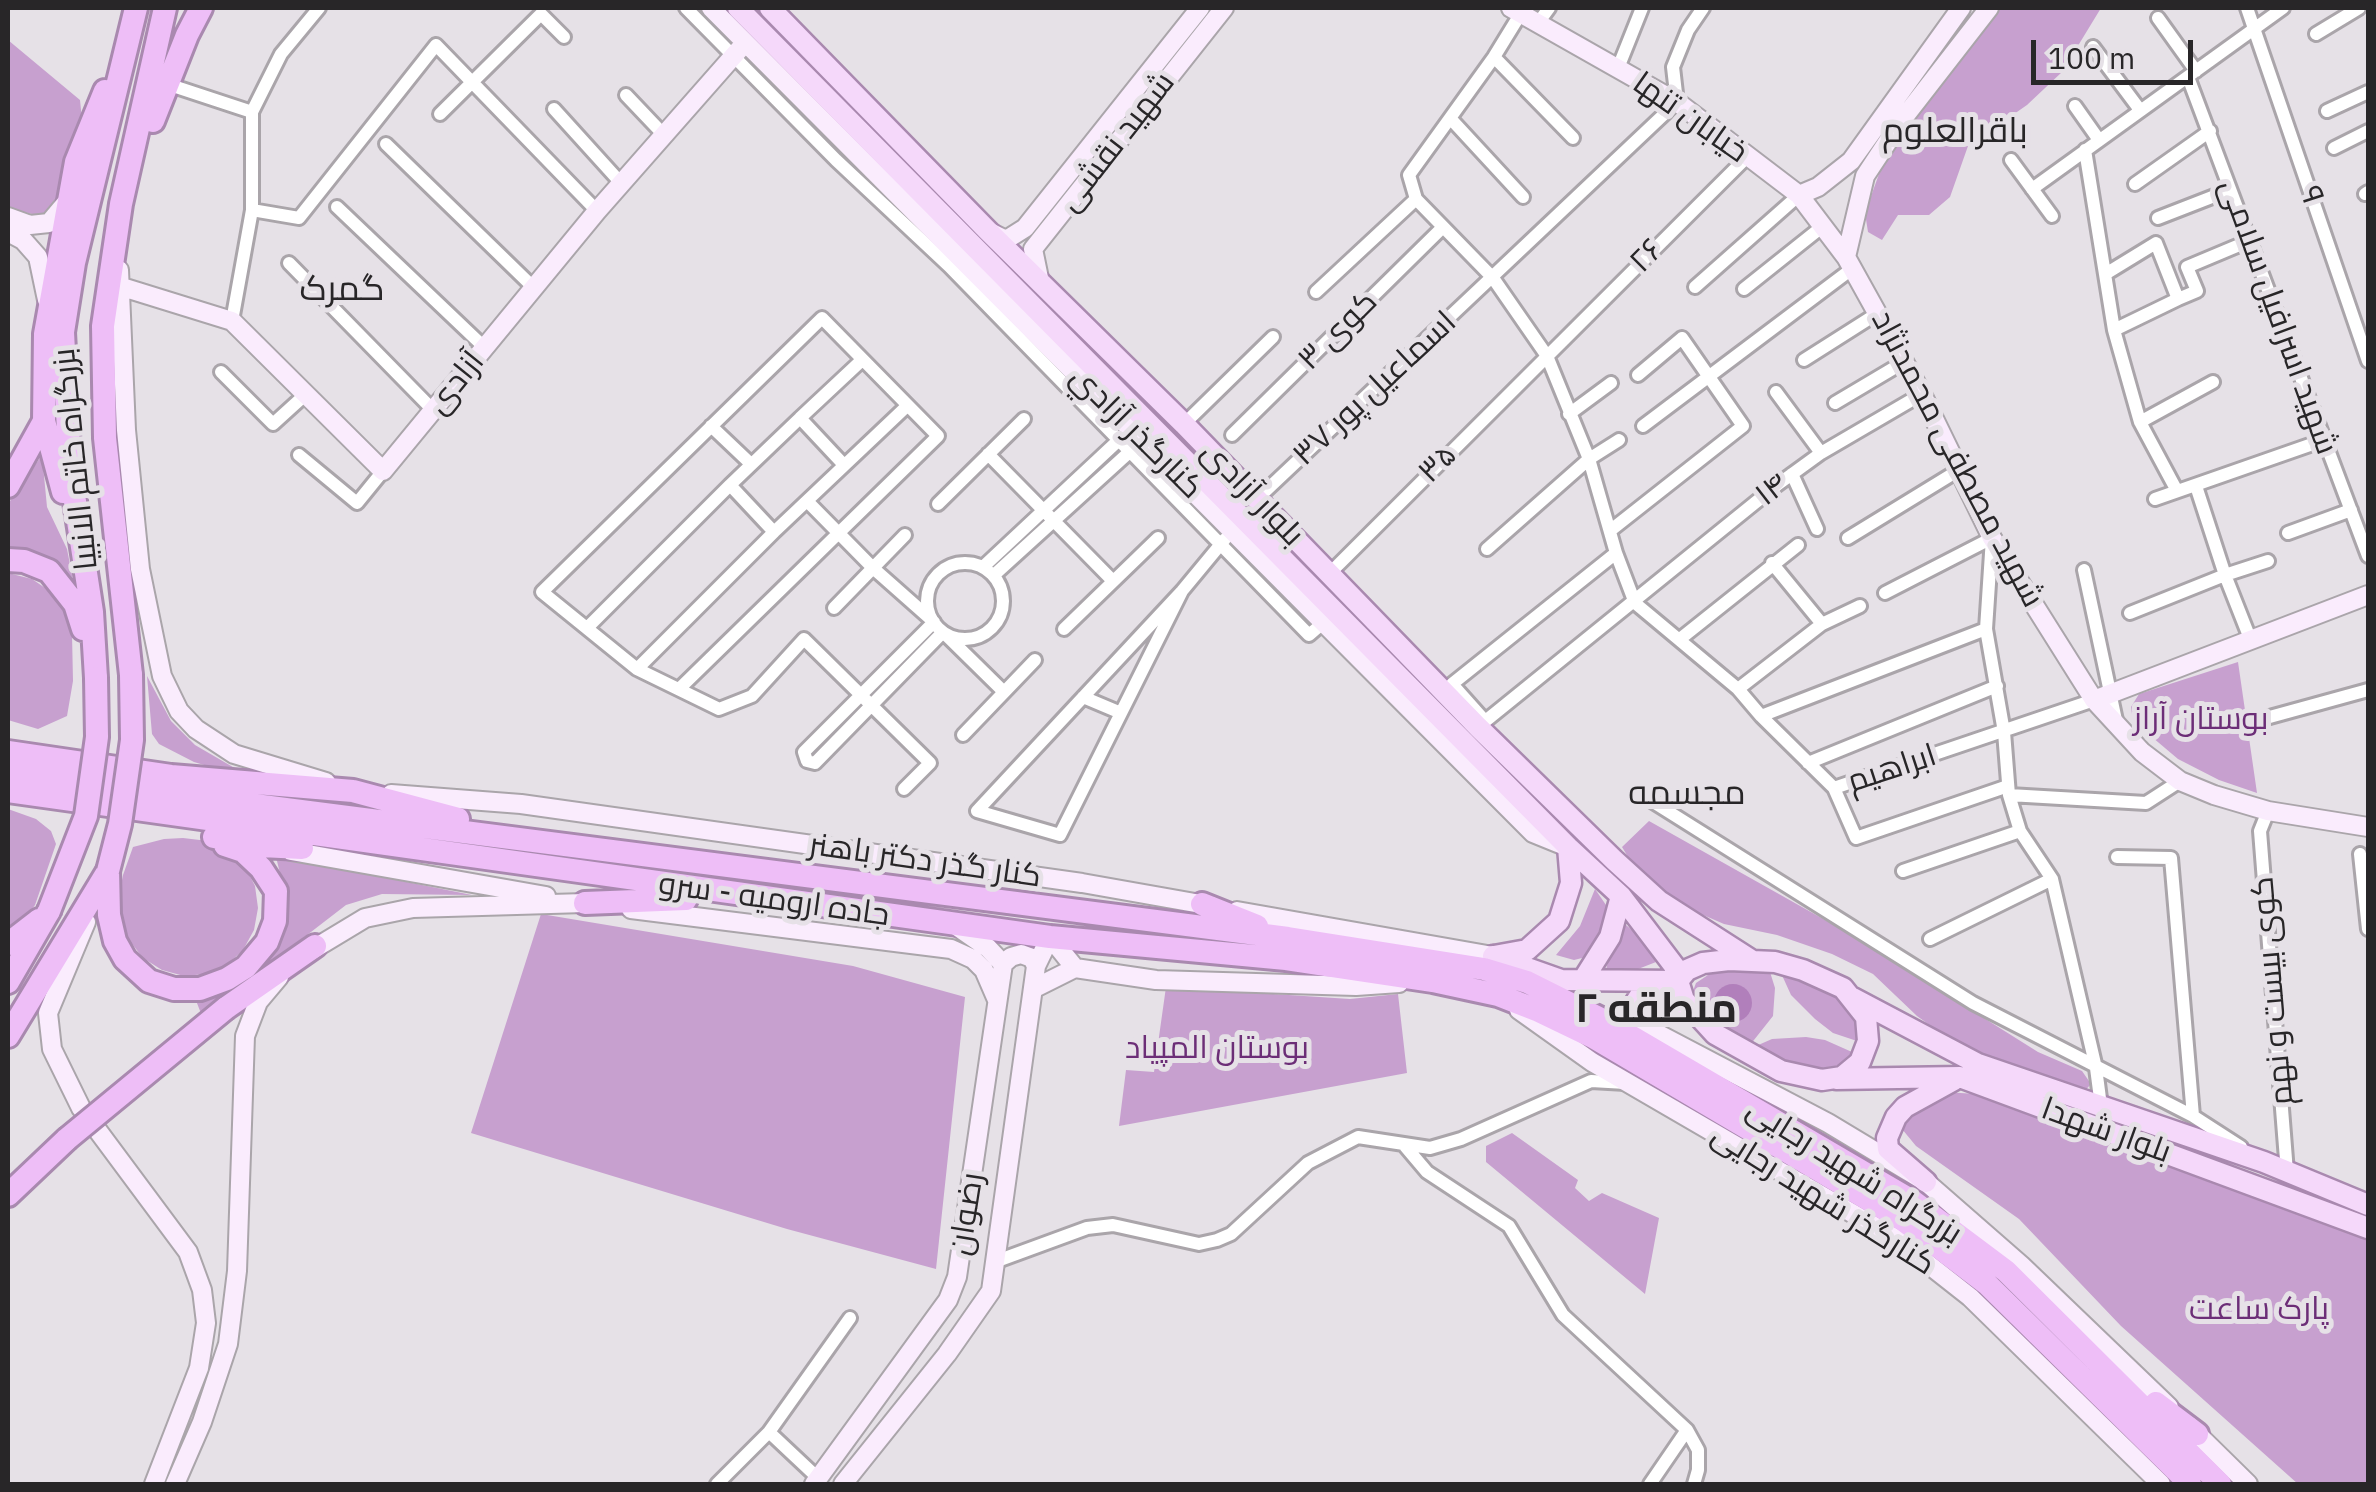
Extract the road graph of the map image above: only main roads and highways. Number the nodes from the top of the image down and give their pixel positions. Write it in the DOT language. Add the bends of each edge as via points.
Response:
graph roads {
  1 [pos="133,8"];
  2 [pos="165,8"];
  3 [pos="201,8"];
  4 [pos="711,8"];
  5 [pos="738,8"];
  6 [pos="770,8"];
  7 [pos="1200,8"];
  8 [pos="1224,8"];
  9 [pos="1961,8"];
  10 [pos="1989,8"];
  11 [pos="1516,10"];
  12 [pos="1544,15"];
  13 [pos="126,47"];
  14 [pos="739,52"];
  15 [pos="1799,195"];
  16 [pos="66,204"];
  17 [pos="120,213"];
  18 [pos="8,217"];
  19 [pos="988,231"];
  20 [pos="8,232"];
  21 [pos="1017,234"];
  22 [pos="1032,250"];
  23 [pos="1850,262"];
  24 [pos="1040,283"];
  25 [pos="119,286"];
  26 [pos="48,304"];
  27 [pos="44,421"];
  28 [pos="1136,435"];
  29 [pos="8,486"];
  30 [pos="84,550"];
  31 [pos="8,560"];
  32 [pos="2368,595"];
  33 [pos="95,669"];
  34 [pos="2102,696"];
  35 [pos="8,736"];
  36 [pos="8,752"];
  37 [pos="38,756"];
  38 [pos="8,770"];
  39 [pos="353,790"];
  40 [pos="8,791"];
  41 [pos="8,803"];
  42 [pos="2368,827"];
  43 [pos="184,831"];
  44 [pos="541,841"];
  45 [pos="261,846"];
  46 [pos="1568,847"];
  47 [pos="455,856"];
  48 [pos="108,871"];
  49 [pos="745,896"];
  50 [pos="1622,896"];
  51 [pos="585,903"];
  52 [pos="1202,904"];
  53 [pos="49,911"];
  54 [pos="954,924"];
  55 [pos="1050,937"];
  56 [pos="1288,938"];
  57 [pos="8,944"];
  58 [pos="316,946"];
  59 [pos="1751,960"];
  60 [pos="1489,963"];
  61 [pos="1004,964"];
  62 [pos="1036,966"];
  63 [pos="1075,968"];
  64 [pos="1680,978"];
  65 [pos="1583,980"];
  66 [pos="1433,981"];
  67 [pos="8,982"];
  68 [pos="1035,988"];
  69 [pos="1498,996"];
  70 [pos="1853,998"];
  71 [pos="997,1000"];
  72 [pos="1632,1008"];
  73 [pos="1539,1011"];
  74 [pos="1701,1022"];
  75 [pos="8,1036"];
  76 [pos="1960,1076"];
  77 [pos="1836,1080"];
  78 [pos="1926,1182"];
  79 [pos="2325,1188"];
  80 [pos="2368,1191"];
  81 [pos="8,1195"];
  82 [pos="2368,1205"];
  83 [pos="2368,1228"];
  84 [pos="2090,1354"];
  85 [pos="2197,1434"];
  86 [pos="817,1482"];
  87 [pos="154,1484"];
  88 [pos="175,1484"];
  89 [pos="843,1484"];
  90 [pos="2161,1484"];
  91 [pos="2190,1484"];
  92 [pos="2220,1484"];
  93 [pos="2248,1484"];
  1 -- 13 [label="highway"];
  2 -- 17 [label="highway, بزرگراه خاتم الانبیا"];
  3 -- 17 [label="highway"];
  4 -- 14 [label="main road, کنارگذر آزادي"];
  5 -- 28 [label="main road, بلوار آزادی"];
  6 -- 19 [label="main road, بلوار آزادی"];
  7 -- 21 [label="main road, شهید نقشی"];
  8 -- 22 [label="main road, شهید نقشی"];
  9 -- 15 [label="main road" via="1852,161"];
  10 -- 23 [label="main road" via="1865,176"];
  11 -- 12 [label="main road, خیابان تنها"];
  12 -- 15 [label="main road, خیابان تنها" via="1677,102"];
  13 -- 16 [label="highway" via="92,119"];
  13 -- 30 [label="highway, بزرگراه خاتم الانبیا" via="64,332 70,469"];
  14 -- 25 [label="main road, آزادی" via="597,210 384,471 232,321"];
  14 -- 28 [label="main road, کنارگذر آزادي" via="962,256"];
  15 -- 23 [label="main road, خیابان تنها"];
  16 -- 18 [label="main road" via="48,223"];
  16 -- 26 [label="highway"];
  17 -- 25 [label="main road, کنار گذر دکتر باهنر"];
  17 -- 48 [label="highway, بزرگراه خاتم الانبیا, bridge" via="103,326 103,388 132,740"];
  19 -- 21 [label="main road" via="1006,240"];
  19 -- 24 [label="main road, بلوار آزادی"];
  20 -- 26 [label="main road" via="38,257"];
  21 -- 22 [label="main road" via="1020,245"];
  22 -- 24 [label="main road"];
  23 -- 34 [label="main road, شهید مصطفی محمدنژاد" via="1992,538"];
  24 -- 59 [label="main road, بلوار آزادی" via="1659,901"];
  25 -- 39 [label="main road, کنار گذر دکتر باهنر" via="140,568 162,676 179,711 234,754"];
  26 -- 27 [label="highway"];
  27 -- 29 [label="highway"];
  27 -- 30 [label="highway"];
  28 -- 46 [label="main road, بلوار آزادی"];
  28 -- 46 [label="main road, کنارگذر آزادي" via="1227,537 1324,622 1533,832"];
  30 -- 33 [label="highway, بزرگراه خاتم الانبیا"];
  31 -- 33 [label="highway" via="49,572 64,587 76,604"];
  32 -- 34 [label="main road"];
  33 -- 53 [label="highway, بزرگراه خاتم الانبیا, bridge" via="97,737 86,816"];
  34 -- 42 [label="main road, شهید مصطفی محمدنژاد" via="2118,728 2180,781 2268,811"];
  35 -- 37 [label="highway"];
  36 -- 37 [label="highway"];
  37 -- 39 [label="highway" via="170,776"];
  38 -- 44 [label="highway, جاده ارومیه - سرو"];
  39 -- 44 [label="highway"];
  39 -- 52 [label="main road, کنار گذر دکتر باهنر" via="521,804"];
  40 -- 47 [label="highway, جاده ارومیه - سرو"];
  41 -- 43 [label="highway"];
  43 -- 45 [label="highway"];
  43 -- 48 [label="highway" via="242,851 276,891 268,942 227,980 174,989 138,972 114,941"];
  44 -- 56 [label="highway, جاده ارومیه - سرو"];
  45 -- 47 [label="highway"];
  45 -- 51 [label="main road"];
  46 -- 50 [label="main road, بلوار آزادی"];
  46 -- 60 [label="main road" via="1571,884 1558,921 1527,950"];
  47 -- 49 [label="highway, جاده ارومیه - سرو"];
  48 -- 75 [label="highway"];
  48 -- 87 [label="main road" via="48,1013 52,1049 81,1108 188,1252 202,1290 206,1323 199,1368"];
  49 -- 51 [label="highway"];
  49 -- 54 [label="highway, جاده ارومیه - سرو"];
  50 -- 64 [label="main road, بلوار آزادی"];
  50 -- 65 [label="main road" via="1610,937"];
  51 -- 58 [label="main road" via="412,908 365,918"];
  51 -- 71 [label="main road" via="951,948 984,970"];
  52 -- 56 [label="highway"];
  52 -- 60 [label="main road, کنار گذر دکتر باهنر"];
  53 -- 57 [label="highway"];
  53 -- 67 [label="highway, بزرگراه خاتم الانبیا"];
  54 -- 55 [label="highway, جاده ارومیه - سرو"];
  54 -- 61 [label="main road"];
  55 -- 62 [label="main road, رضوان"];
  55 -- 63 [label="main road"];
  55 -- 66 [label="highway, جاده ارومیه - سرو" via="1286,959"];
  56 -- 60 [label="highway, جاده ارومیه - سرو"];
  58 -- 81 [label="highway, bridge" via="226,1008"];
  58 -- 88 [label="main road" via="258,1002 245,1036 228,1344"];
  59 -- 64 [label="main road" via="1703,963"];
  59 -- 70 [label="main road, بلوار شهدا" via="1803,970"];
  60 -- 65 [label="main road"];
  60 -- 84 [label="highway, بزرگراه شهید رجایی" via="1603,1020 1914,1202 2006,1271"];
  61 -- 62 [label="main road" via="1022,954"];
  61 -- 71 [label="main road, رضوان"];
  62 -- 68 [label="main road, رضوان"];
  63 -- 66 [label="main road" via="1156,980 1356,986"];
  63 -- 68 [label="main road"];
  64 -- 65 [label="main road"];
  64 -- 74 [label="main road, بلوار آزادی" via="1684,1000"];
  66 -- 69 [label="highway, جاده ارومیه - سرو"];
  68 -- 89 [label="main road, رضوان" via="991,1291"];
  69 -- 73 [label="highway, جاده ارومیه - سرو"];
  69 -- 90 [label="main road, کنارگذر شهید رجایی" via="1592,1071 1629,1083 1895,1238 1970,1297"];
  70 -- 77 [label="main road" via="1866,1018 1868,1040 1860,1062"];
  70 -- 79 [label="main road, بلوار شهدا" via="1978,1064"];
  71 -- 86 [label="main road, رضوان" via="961,1259 948,1300"];
  72 -- 74 [label="main road, بلوار شهدا" via="1641,994 1655,992"];
  72 -- 78 [label="main road, کنارگذر شهید رجایی" via="1646,1028"];
  73 -- 91 [label="highway, بزرگراه شهید رجایی" via="1903,1220 1987,1284"];
  74 -- 77 [label="main road, بلوار شهدا" via="1781,1071"];
  76 -- 77 [label="main road, بلوار شهدا"];
  76 -- 78 [label="main road" via="1906,1107 1887,1138 1888,1149"];
  76 -- 83 [label="main road, بلوار شهدا"];
  78 -- 85 [label="main road, کنارگذر شهید رجایی"];
  79 -- 80 [label="main road"];
  79 -- 82 [label="main road, بلوار شهدا"];
  84 -- 85 [label="highway"];
  84 -- 92 [label="highway, بزرگراه شهید رجایی"];
  85 -- 93 [label="main road, کنارگذر شهید رجایی"];
}
